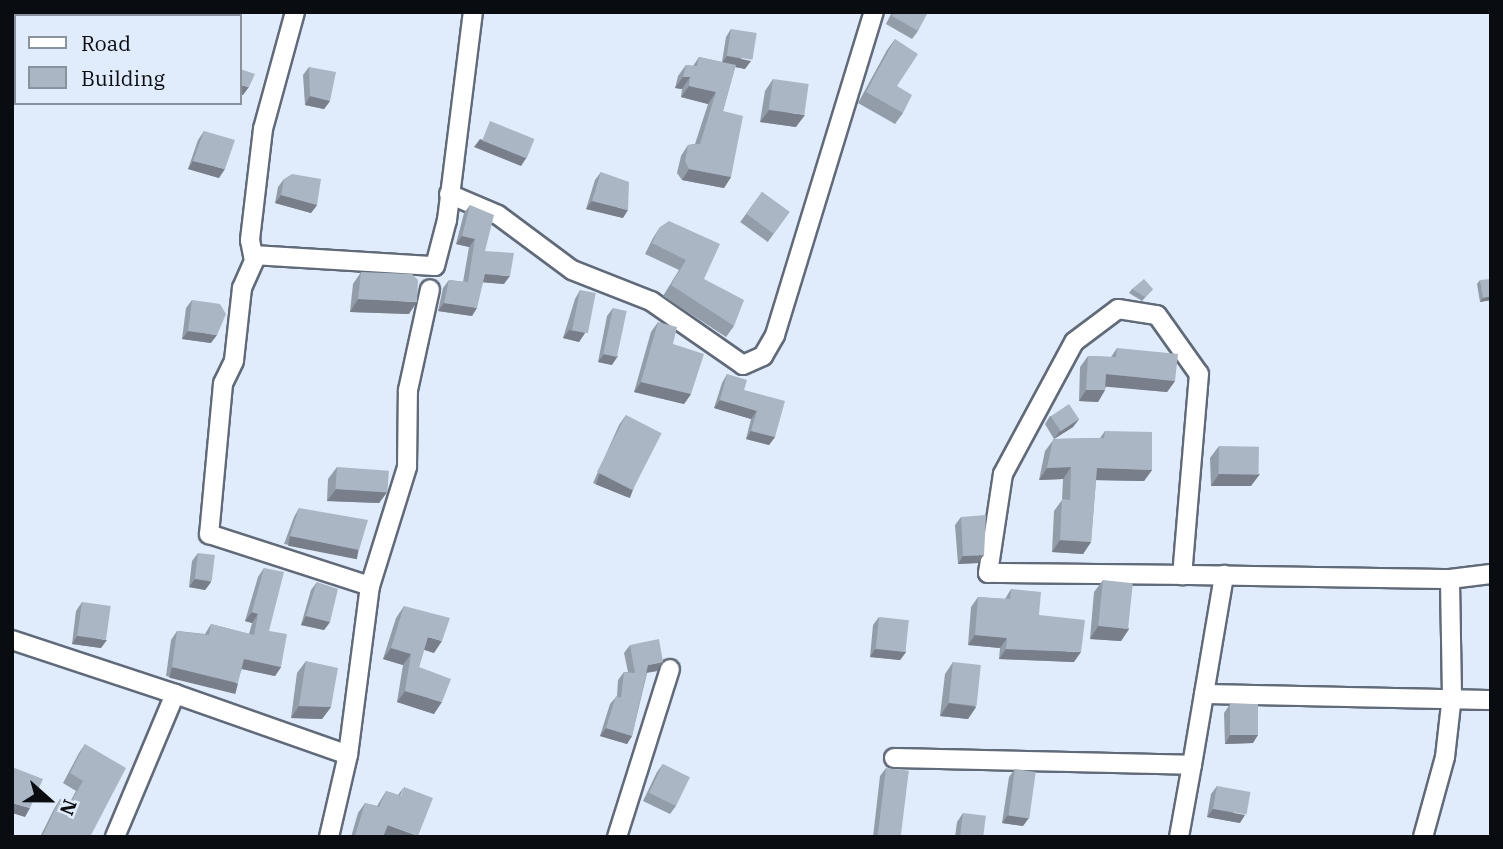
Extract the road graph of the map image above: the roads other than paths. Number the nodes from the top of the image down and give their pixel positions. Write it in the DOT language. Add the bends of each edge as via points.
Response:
graph roads {
  1 [pos="295,12"];
  2 [pos="473,12"];
  3 [pos="874,12"];
  4 [pos="449,194"];
  5 [pos="253,255"];
  6 [pos="430,289"];
  7 [pos="1491,574"];
  8 [pos="1182,575"];
  9 [pos="1224,575"];
  10 [pos="1450,579"];
  11 [pos="370,586"];
  12 [pos="12,640"];
  13 [pos="670,668"];
  14 [pos="175,694"];
  15 [pos="1204,694"];
  16 [pos="1451,698"];
  17 [pos="1491,700"];
  18 [pos="348,755"];
  19 [pos="894,758"];
  20 [pos="1192,765"];
  21 [pos="115,837"];
  22 [pos="330,837"];
  23 [pos="617,837"];
  24 [pos="1180,837"];
  25 [pos="1423,837"];
  1 -- 5 [label="street" via="263,129"];
  2 -- 4 [label="street"];
  3 -- 4 [label="street" via="775,335 763,356 743,365 651,301 572,270 498,215"];
  4 -- 5 [label="street" via="435,267"];
  5 -- 11 [label="street" via="234,361 223,384 209,534"];
  6 -- 11 [label="street" via="408,390 407,467"];
  7 -- 10 [label="street"];
  8 -- 8 [label="street" via="1199,374 1157,315 1118,309 1074,342 1003,474 988,573"];
  8 -- 9 [label="street"];
  9 -- 10 [label="street"];
  9 -- 15 [label="street"];
  10 -- 16 [label="street"];
  11 -- 18 [label="street"];
  12 -- 14 [label="street"];
  13 -- 23 [label="street"];
  14 -- 18 [label="street"];
  14 -- 21 [label="street"];
  15 -- 16 [label="street"];
  15 -- 20 [label="street"];
  16 -- 17 [label="street"];
  16 -- 25 [label="street" via="1445,757"];
  18 -- 22 [label="street"];
  19 -- 20 [label="street"];
  20 -- 24 [label="street"];
}
